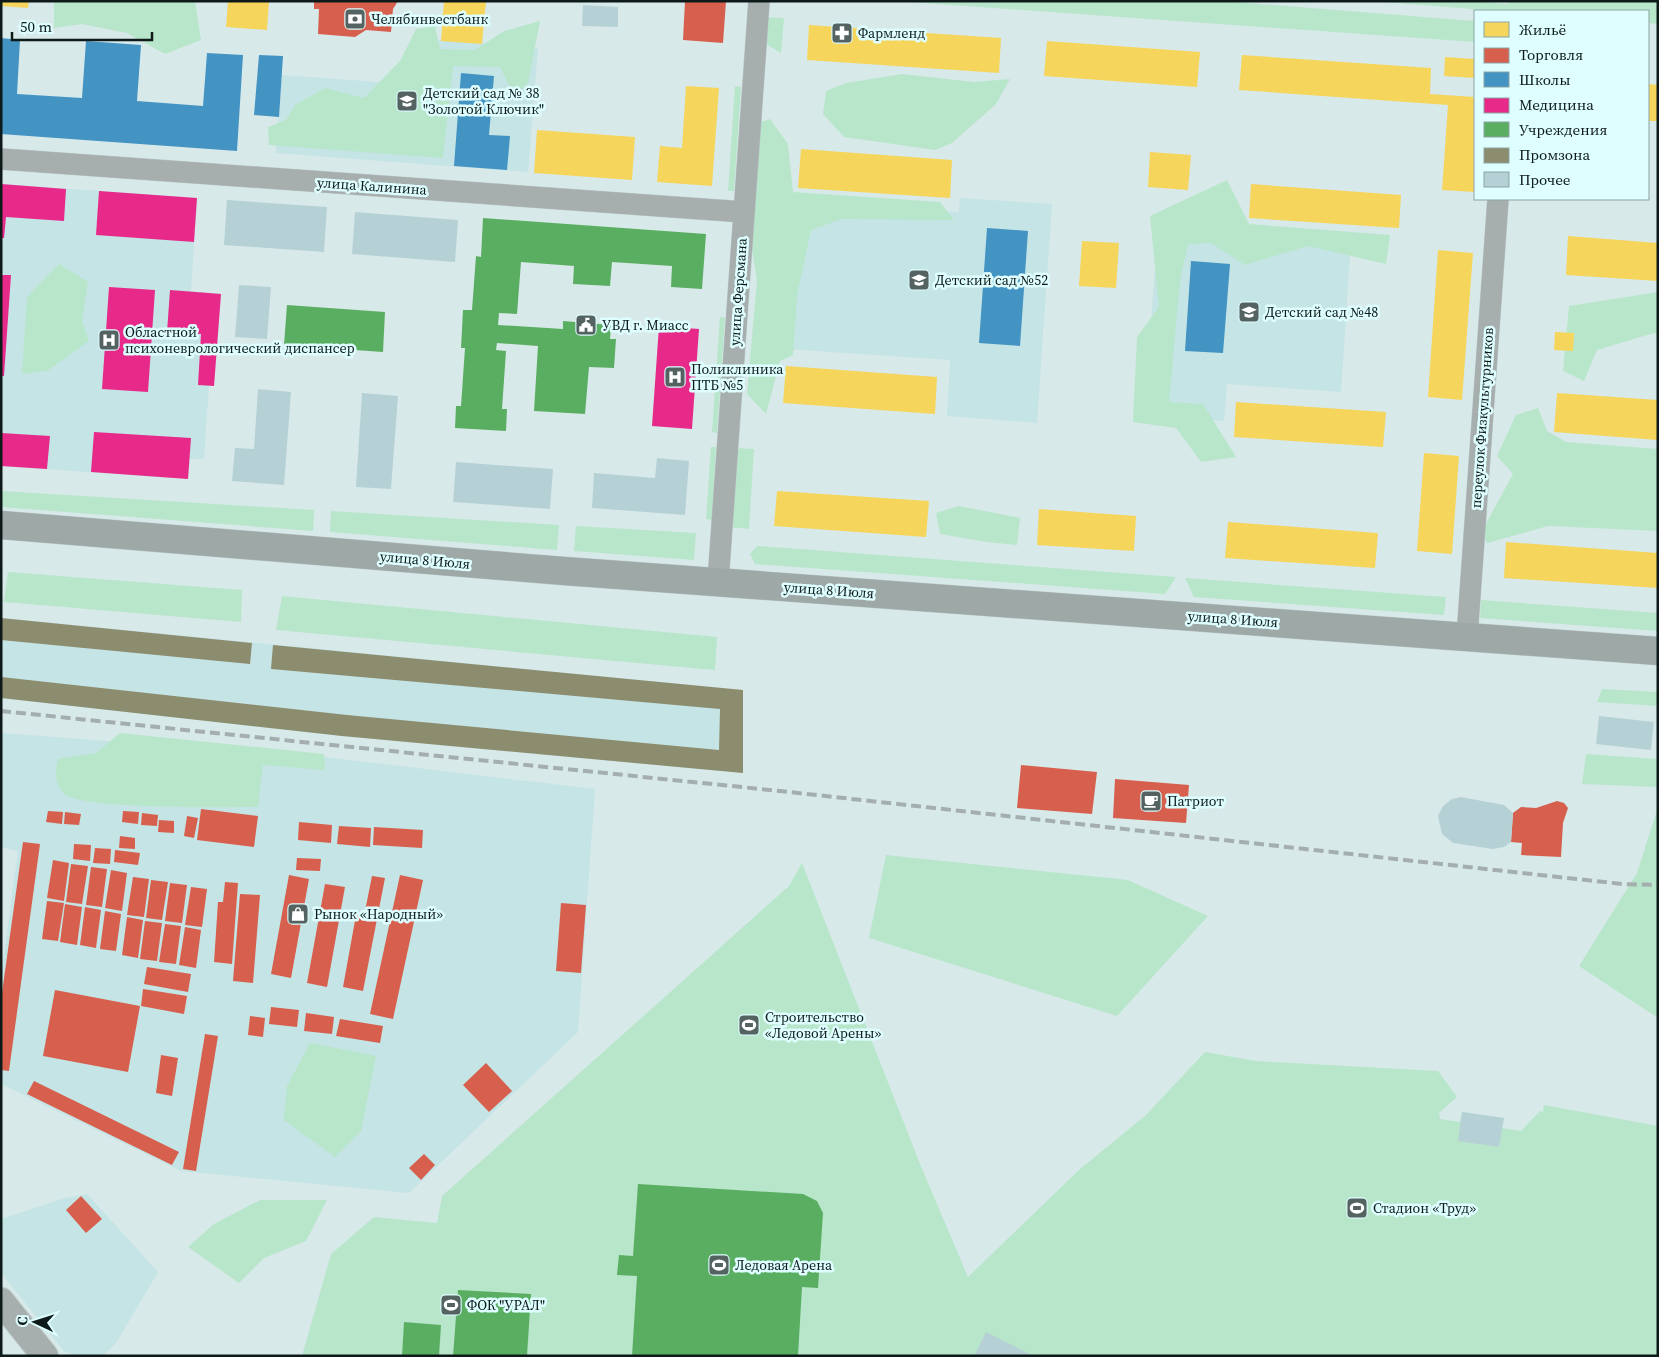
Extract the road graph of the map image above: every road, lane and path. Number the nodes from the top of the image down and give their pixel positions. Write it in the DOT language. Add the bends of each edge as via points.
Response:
graph roads {
  1 [pos="758,1"];
  2 [pos="1,159"];
  3 [pos="1498,200"];
  4 [pos="744,212"];
  5 [pos="1,525"];
  6 [pos="718,582"];
  7 [pos="1467,636"];
  8 [pos="1658,651"];
  9 [pos="1,1301"];
  10 [pos="45,1356"];
  1 -- 4 [label="street, улица Ферсмана"];
  2 -- 4 [label="street, улица Калинина"];
  3 -- 7 [label="street, переулок Физкультурников"];
  4 -- 6 [label="street, улица Ферсмана"];
  5 -- 6 [label="main road, улица 8 Июля"];
  6 -- 7 [label="main road, улица 8 Июля"];
  7 -- 8 [label="main road, улица 8 Июля"];
  9 -- 10 [label="street"];
}
